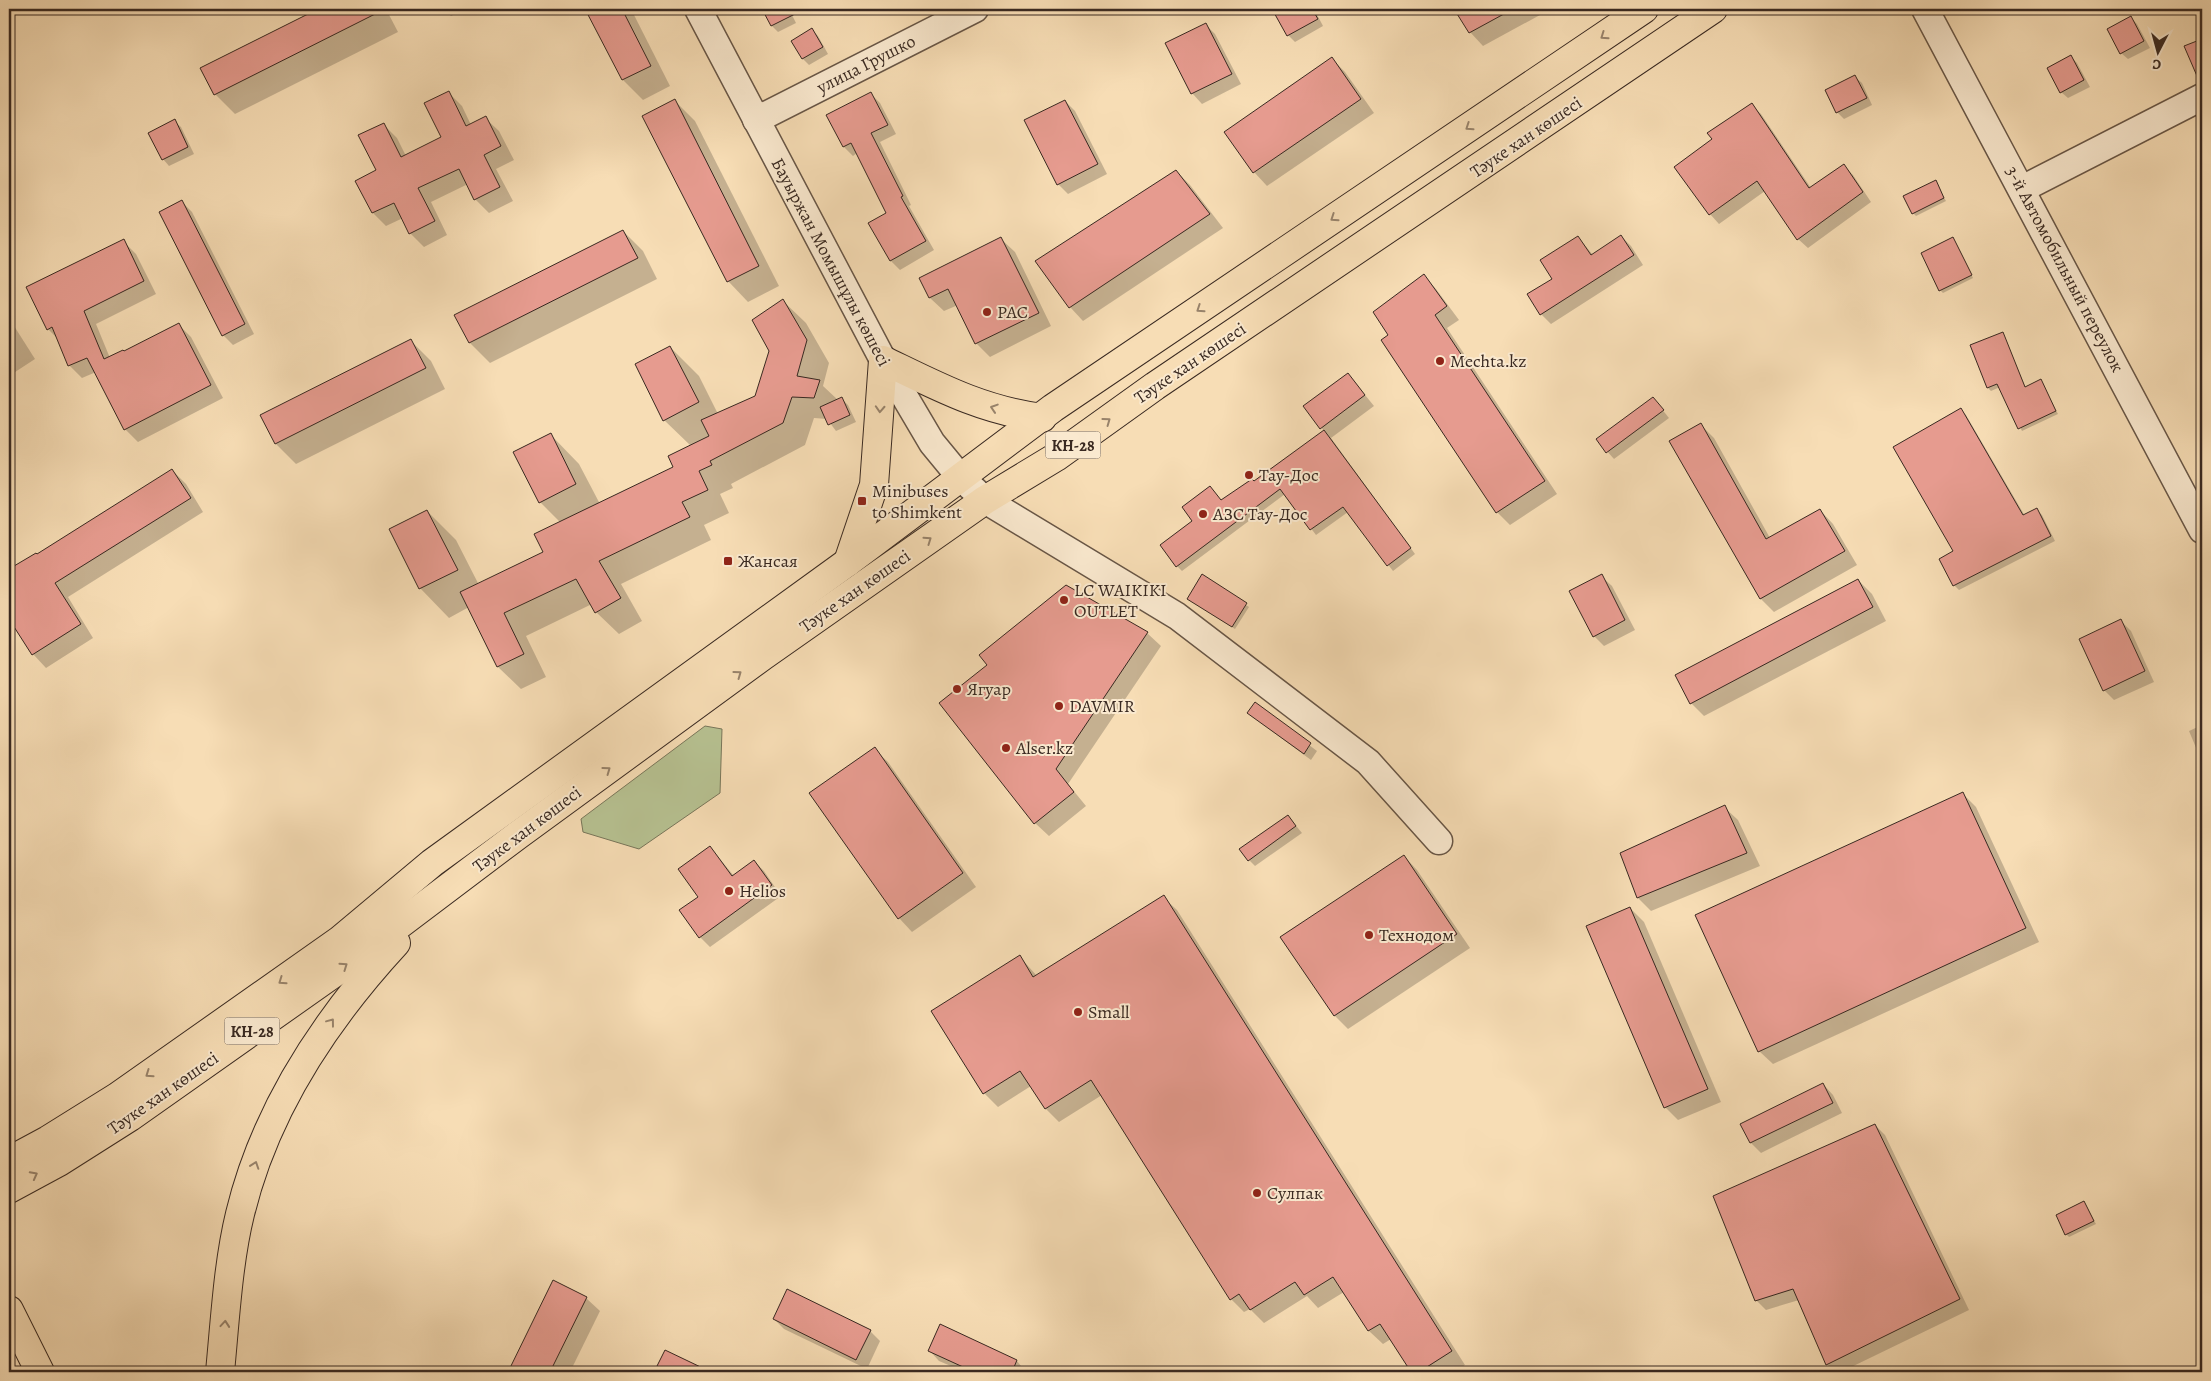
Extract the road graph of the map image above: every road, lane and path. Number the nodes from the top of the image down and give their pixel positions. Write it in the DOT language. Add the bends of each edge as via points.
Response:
graph roads {
  1 [pos="698,9"];
  2 [pos="975,9"];
  3 [pos="1644,9"];
  4 [pos="1713,9"];
  5 [pos="1926,9"];
  6 [pos="2202,97"];
  7 [pos="756,120"];
  8 [pos="2022,188"];
  9 [pos="883,360"];
  10 [pos="1042,418"];
  11 [pos="960,477"];
  12 [pos="985,500"];
  13 [pos="2202,530"];
  14 [pos="848,562"];
  15 [pos="1439,841"];
  16 [pos="441,893"];
  17 [pos="54,1151"];
  18 [pos="9,1161"];
  19 [pos="9,1189"];
  20 [pos="9,1310"];
  21 [pos="40,1372"];
  22 [pos="220,1372"];
  1 -- 7 [label="street, Бауыржан Момышұлы көшесі"];
  2 -- 7 [label="street, улица Грушко"];
  3 -- 10 [label="main road, Тәуке хан көшесі / КН-28, one-way"];
  12 -- 4 [label="main road, Тәуке хан көшесі / КН-28, one-way" via="1056,457 1155,386"];
  5 -- 8 [label="street, 3-й Автомобильный переулок"];
  6 -- 8 [label="street"];
  7 -- 9 [label="street, Бауыржан Момышұлы көшесі"];
  8 -- 13 [label="street, 3-й Автомобильный переулок"];
  10 -- 9 [label="main road, one-way" via="1010,414 956,396"];
  9 -- 11 [label="street, Бауыржан Момышұлы көшесі" via="932,442"];
  9 -- 14 [label="main road, one-way" via="874,484"];
  10 -- 11 [label="main road, Тәуке хан көшесі / КН-28"];
  11 -- 12 [label="street, Бауыржан Момышұлы көшесі"];
  11 -- 14 [label="main road, Тәуке хан көшесі / КН-28"];
  12 -- 15 [label="street, Бауыржан Момышұлы көшесі" via="1177,616 1368,762"];
  16 -- 12 [label="main road, Тәуке хан көшесі / КН-28, one-way" via="763,656"];
  14 -- 17 [label="main road, Тәуке хан көшесі / КН-28, one-way" via="432,862 340,940 117,1097"];
  17 -- 16 [label="main road, Тәуке хан көшесі / КН-28, one-way" via="130,1116 351,962"];
  22 -- 16 [label="main road, one-way" via="240,1214 255,1164 281,1102 322,1034 364,978"];
  17 -- 18 [label="main road, Тәуке хан көшесі"];
  19 -- 17 [label="main road, Тәуке хан көшесі, one-way"];
  20 -- 21 [label="main road"];
}
